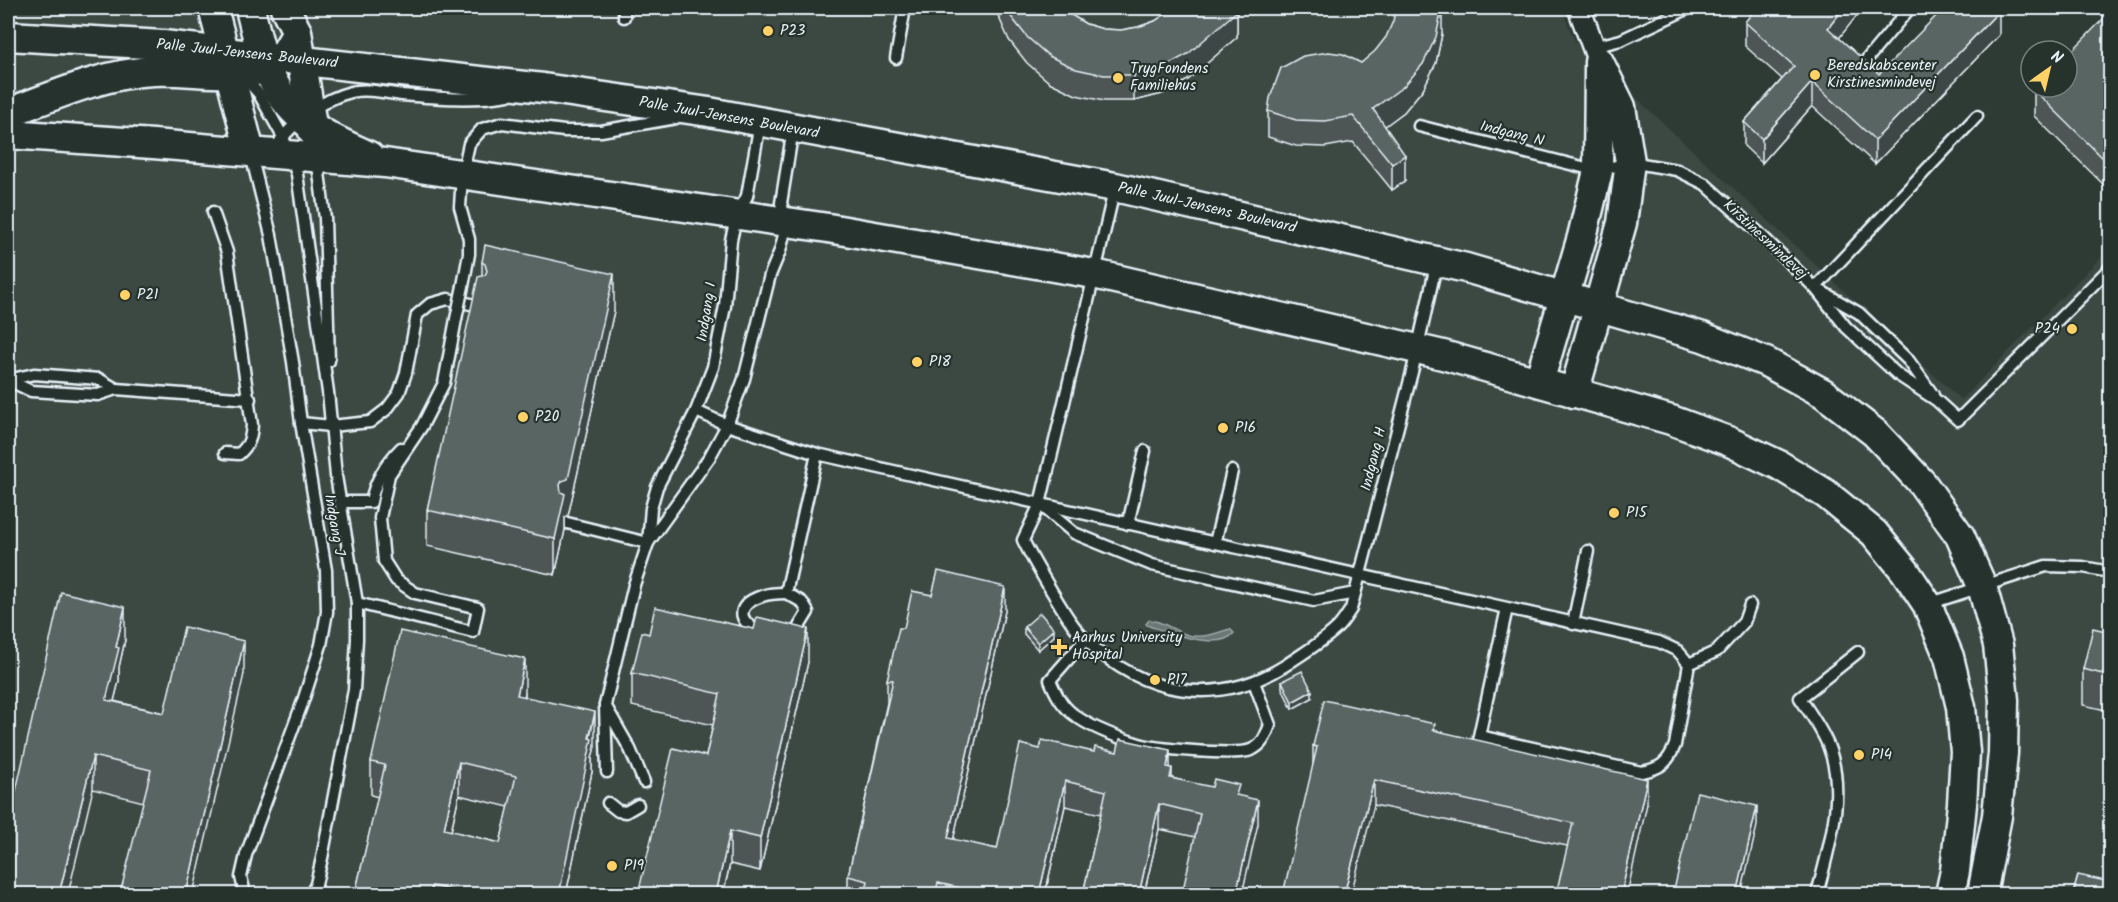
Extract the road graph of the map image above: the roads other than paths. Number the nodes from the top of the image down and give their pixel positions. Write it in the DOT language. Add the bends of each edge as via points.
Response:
graph roads {
  1 [pos="213,8"];
  2 [pos="250,8"];
  3 [pos="905,8"];
  4 [pos="1579,8"];
  5 [pos="1689,8"];
  6 [pos="1910,8"];
  7 [pos="8,36"];
  8 [pos="257,54"];
  9 [pos="1596,55"];
  10 [pos="896,58"];
  11 [pos="1867,59"];
  12 [pos="543,88"];
  13 [pos="709,112"];
  14 [pos="8,113"];
  15 [pos="1977,116"];
  16 [pos="760,123"];
  17 [pos="1419,126"];
  18 [pos="793,128"];
  19 [pos="8,134"];
  20 [pos="292,139"];
  21 [pos="1630,162"];
  22 [pos="1599,171"];
  23 [pos="462,175"];
  24 [pos="1115,186"];
  25 [pos="259,187"];
  26 [pos="213,212"];
  27 [pos="737,214"];
  28 [pos="787,223"];
  29 [pos="1437,261"];
  30 [pos="2110,268"];
  31 [pos="1094,274"];
  32 [pos="1815,288"];
  33 [pos="1563,296"];
  34 [pos="480,306"];
  35 [pos="1600,306"];
  36 [pos="1417,349"];
  37 [pos="8,380"];
  38 [pos="1539,382"];
  39 [pos="116,388"];
  40 [pos="328,392"];
  41 [pos="1574,393"];
  42 [pos="250,399"];
  43 [pos="1936,400"];
  44 [pos="696,411"];
  45 [pos="301,423"];
  46 [pos="727,425"];
  47 [pos="331,426"];
  48 [pos="422,426"];
  49 [pos="1145,451"];
  50 [pos="225,453"];
  51 [pos="816,454"];
  52 [pos="1232,471"];
  53 [pos="340,502"];
  54 [pos="1040,504"];
  55 [pos="567,523"];
  56 [pos="1128,524"];
  57 [pos="648,543"];
  58 [pos="1215,543"];
  59 [pos="1588,551"];
  60 [pos="2110,572"];
  61 [pos="1360,576"];
  62 [pos="1982,586"];
  63 [pos="786,593"];
  64 [pos="1355,594"];
  65 [pos="357,603"];
  66 [pos="1928,604"];
  67 [pos="1750,605"];
  68 [pos="1507,608"];
  69 [pos="1573,624"];
  70 [pos="1085,640"];
  71 [pos="1858,652"];
  72 [pos="1689,664"];
  73 [pos="1254,682"];
  74 [pos="605,705"];
  75 [pos="607,772"];
  76 [pos="644,782"];
  77 [pos="608,803"];
  78 [pos="638,805"];
  79 [pos="245,894"];
  80 [pos="311,894"];
  81 [pos="1817,894"];
  82 [pos="1950,894"];
  83 [pos="1982,894"];
  1 -- 8 [label="street"];
  2 -- 8 [label="street"];
  3 -- 10 [label="lane"];
  4 -- 9 [label="street"];
  5 -- 9 [label="lane"];
  6 -- 11 [label="lane"];
  7 -- 8 [label="street, Palle Juul-Jensens Boulevard"];
  8 -- 12 [label="street, Palle Juul-Jensens Boulevard"];
  8 -- 14 [label="street" via="117,75"];
  8 -- 20 [label="street"];
  8 -- 20 [label="street" via="282,95"];
  9 -- 21 [label="street" via="1622,107"];
  9 -- 22 [label="street"];
  12 -- 13 [label="street, Palle Juul-Jensens Boulevard"];
  12 -- 20 [label="lane" via="486,99 352,92 330,100"];
  13 -- 16 [label="street, Palle Juul-Jensens Boulevard"];
  13 -- 23 [label="lane" via="601,131 502,123 482,129 470,144"];
  15 -- 32 [label="lane, Kirstinesmindevej"];
  16 -- 18 [label="street, Palle Juul-Jensens Boulevard"];
  16 -- 27 [label="lane, Indgang I" via="747,196"];
  17 -- 22 [label="lane, Indgang N"];
  18 -- 24 [label="street, Palle Juul-Jensens Boulevard"];
  18 -- 28 [label="lane" via="781,203"];
  19 -- 20 [label="street"];
  20 -- 23 [label="street" via="385,164"];
  20 -- 25 [label="lane, Indgang J"];
  20 -- 25 [label="lane"];
  20 -- 40 [label="lane"];
  20 -- 40 [label="lane" via="325,218"];
  21 -- 22 [label="lane, Kirstinesmindevej"];
  21 -- 32 [label="lane, Kirstinesmindevej" via="1677,170 1705,184"];
  21 -- 35 [label="street" via="1622,223"];
  22 -- 33 [label="street"];
  23 -- 27 [label="street"];
  23 -- 48 [label="lane, bridge" via="460,207 469,254 444,383"];
  24 -- 29 [label="street, Palle Juul-Jensens Boulevard"];
  24 -- 31 [label="lane"];
  25 -- 45 [label="lane, Indgang J" via="271,235"];
  26 -- 42 [label="lane" via="227,252"];
  27 -- 28 [label="street"];
  27 -- 44 [label="lane, Indgang I" via="713,367"];
  28 -- 31 [label="street"];
  28 -- 46 [label="lane" via="744,380"];
  29 -- 33 [label="street, Palle Juul-Jensens Boulevard"];
  29 -- 36 [label="lane, Indgang H"];
  30 -- 43 [label="lane" via="1958,420"];
  31 -- 36 [label="street"];
  31 -- 54 [label="lane"];
  32 -- 43 [label="lane" via="1846,327 1898,375"];
  32 -- 43 [label="lane" via="1859,313 1909,361"];
  33 -- 35 [label="street, Palle Juul-Jensens Boulevard"];
  33 -- 38 [label="street"];
  34 -- 47 [label="lane" via="448,299 430,304 417,315 406,373 399,393 387,409 370,422"];
  35 -- 41 [label="street"];
  35 -- 62 [label="street, Palle Juul-Jensens Boulevard" via="1766,362 1823,393 1875,433 1922,483 1960,536"];
  36 -- 38 [label="street"];
  36 -- 61 [label="lane, Indgang H"];
  37 -- 39 [label="lane" via="34,374 99,379"];
  37 -- 39 [label="lane" via="31,391 98,395"];
  38 -- 41 [label="street"];
  39 -- 42 [label="lane"];
  40 -- 47 [label="lane, Indgang J"];
  41 -- 66 [label="street" via="1671,420 1779,465 1826,494 1874,533"];
  42 -- 50 [label="lane" via="250,442 239,454"];
  44 -- 46 [label="lane"];
  44 -- 57 [label="lane, Indgang I" via="657,487"];
  45 -- 47 [label="lane"];
  45 -- 79 [label="lane, Indgang J" via="326,570 327,612 303,701 246,855 241,877"];
  46 -- 51 [label="lane"];
  46 -- 57 [label="lane" via="709,458"];
  47 -- 53 [label="lane, Indgang J"];
  48 -- 53 [label="lane" via="388,462 371,502"];
  48 -- 65 [label="lane" via="389,475 380,518 384,561 396,580 415,593 478,608 473,632"];
  49 -- 56 [label="lane"];
  51 -- 54 [label="lane"];
  51 -- 63 [label="lane"];
  52 -- 58 [label="lane"];
  53 -- 65 [label="lane, Indgang J"];
  54 -- 56 [label="lane"];
  54 -- 64 [label="lane" via="1074,533 1152,565 1314,601"];
  54 -- 70 [label="lane, Indgang H" via="1023,540 1064,612"];
  55 -- 57 [label="lane"];
  56 -- 58 [label="lane"];
  57 -- 74 [label="lane"];
  58 -- 61 [label="lane"];
  59 -- 69 [label="lane"];
  60 -- 62 [label="lane" via="2046,566"];
  61 -- 64 [label="lane, Indgang H"];
  61 -- 68 [label="lane"];
  62 -- 66 [label="lane"];
  62 -- 83 [label="street, Palle Juul-Jensens Boulevard" via="1998,645 2004,700 1997,816"];
  63 -- 63 [label="lane" via="752,600 742,612 743,620 766,634 787,635 797,630 807,616 807,608"];
  64 -- 73 [label="lane, Indgang H" via="1351,609 1338,627 1292,661"];
  65 -- 80 [label="lane, Indgang J" via="354,690 322,858"];
  66 -- 82 [label="street" via="1949,657 1961,707 1965,752"];
  67 -- 72 [label="lane" via="1744,622 1717,651"];
  68 -- 69 [label="lane"];
  68 -- 72 [label="lane" via="1479,736 1641,772 1653,771 1663,766 1676,745"];
  69 -- 72 [label="lane" via="1659,642 1678,651"];
  70 -- 73 [label="lane, Indgang H" via="1112,662 1164,687 1213,692"];
  70 -- 73 [label="lane" via="1050,680 1057,696 1072,714 1138,744 1230,753 1251,750 1264,741 1270,725"];
  71 -- 81 [label="lane" via="1800,698 1828,747 1835,778 1833,831"];
  74 -- 75 [label="lane"];
  74 -- 76 [label="lane"];
  77 -- 78 [label="lane" via="626,812"];
}
